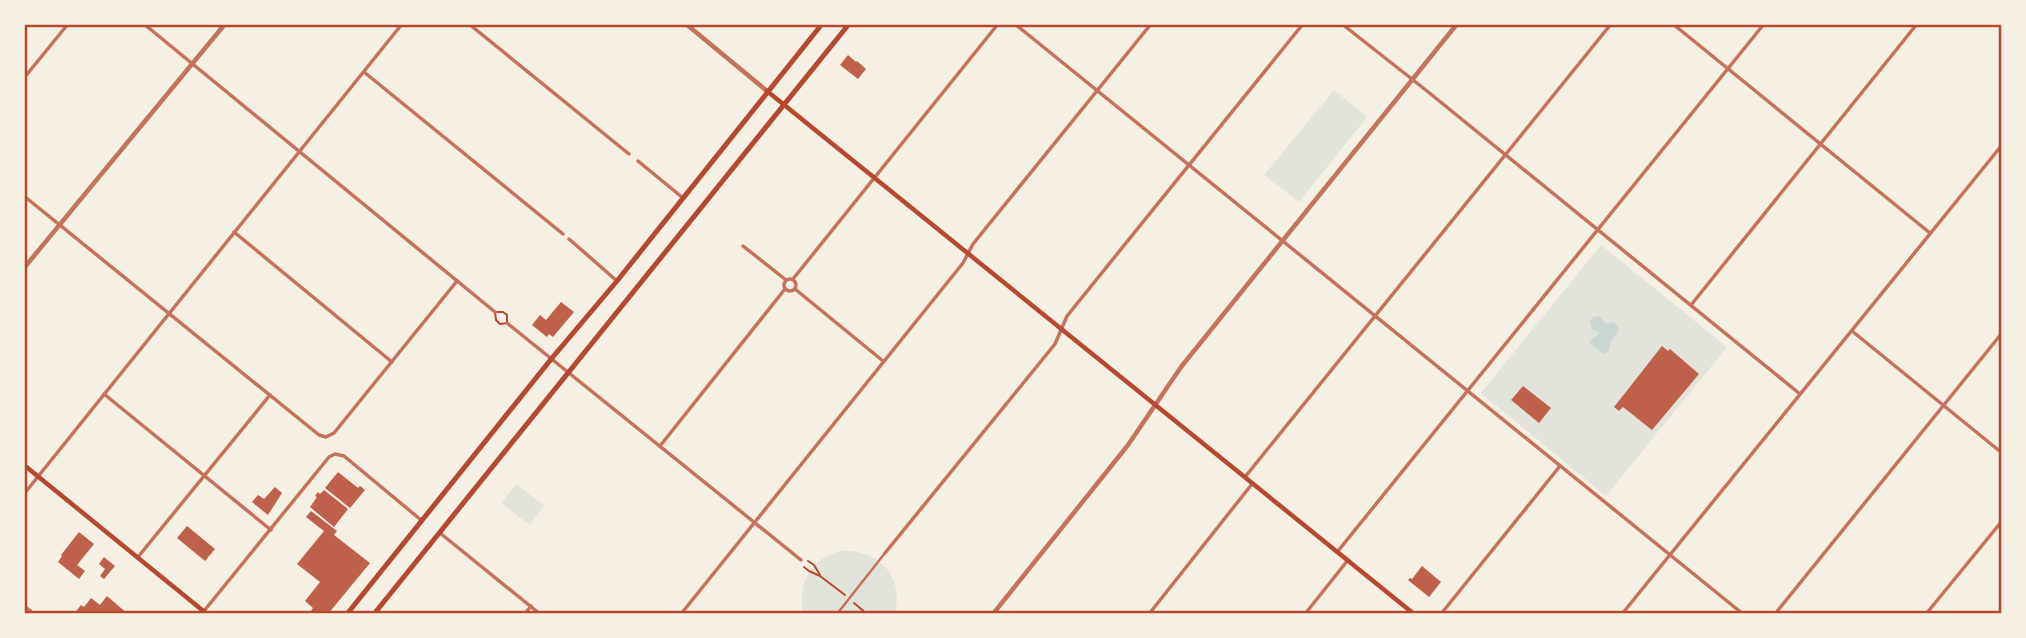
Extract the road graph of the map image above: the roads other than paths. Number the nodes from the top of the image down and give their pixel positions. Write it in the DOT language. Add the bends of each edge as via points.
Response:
graph roads {
  1 [pos="68,24"];
  2 [pos="144,24"];
  3 [pos="225,24"];
  4 [pos="402,24"];
  5 [pos="469,24"];
  6 [pos="686,24"];
  7 [pos="822,24"];
  8 [pos="849,24"];
  9 [pos="998,24"];
  10 [pos="1015,24"];
  11 [pos="1151,24"];
  12 [pos="1303,24"];
  13 [pos="1342,24"];
  14 [pos="1457,24"];
  15 [pos="1611,24"];
  16 [pos="1673,24"];
  17 [pos="1764,24"];
  18 [pos="1917,24"];
  19 [pos="192,65"];
  20 [pos="1728,69"];
  21 [pos="364,72"];
  22 [pos="24,78"];
  23 [pos="1412,80"];
  24 [pos="767,91"];
  25 [pos="1097,91"];
  26 [pos="785,105"];
  27 [pos="1821,144"];
  28 [pos="2001,145"];
  29 [pos="299,152"];
  30 [pos="629,154"];
  31 [pos="1505,155"];
  32 [pos="638,161"];
  33 [pos="1189,166"];
  34 [pos="875,178"];
  35 [pos="24,196"];
  36 [pos="683,198"];
  37 [pos="60,225"];
  38 [pos="1597,229"];
  39 [pos="234,232"];
  40 [pos="1930,233"];
  41 [pos="563,234"];
  42 [pos="569,239"];
  43 [pos="1282,241"];
  44 [pos="743,246"];
  45 [pos="968,253"];
  46 [pos="24,268"];
  47 [pos="793,279"];
  48 [pos="786,280"];
  49 [pos="457,281"];
  50 [pos="617,281"];
  51 [pos="785,289"];
  52 [pos="795,289"];
  53 [pos="1691,305"];
  54 [pos="495,312"];
  55 [pos="169,313"];
  56 [pos="1375,316"];
  57 [pos="507,323"];
  58 [pos="1062,328"];
  59 [pos="1852,331"];
  60 [pos="2001,333"];
  61 [pos="552,358"];
  62 [pos="883,361"];
  63 [pos="392,362"];
  64 [pos="569,372"];
  65 [pos="1468,390"];
  66 [pos="104,394"];
  67 [pos="1800,394"];
  68 [pos="270,395"];
  69 [pos="1156,405"];
  70 [pos="1943,405"];
  71 [pos="660,446"];
  72 [pos="2001,453"];
  73 [pos="24,465"];
  74 [pos="1560,466"];
  75 [pos="38,476"];
  76 [pos="204,476"];
  77 [pos="1245,477"];
  78 [pos="1253,483"];
  79 [pos="24,494"];
  80 [pos="421,520"];
  81 [pos="2001,521"];
  82 [pos="755,522"];
  83 [pos="271,530"];
  84 [pos="440,533"];
  85 [pos="1338,551"];
  86 [pos="885,553"];
  87 [pos="1670,554"];
  88 [pos="138,557"];
  89 [pos="801,560"];
  90 [pos="1348,560"];
  91 [pos="24,606"];
  92 [pos="531,606"];
  93 [pos="206,612"];
  94 [pos="34,614"];
  95 [pos="347,614"];
  96 [pos="374,614"];
  97 [pos="525,614"];
  98 [pos="540,614"];
  99 [pos="681,614"];
  100 [pos="836,614"];
  101 [pos="993,614"];
  102 [pos="1149,614"];
  103 [pos="1305,614"];
  104 [pos="1414,614"];
  105 [pos="1441,614"];
  106 [pos="1622,614"];
  107 [pos="1743,614"];
  108 [pos="1775,614"];
  109 [pos="1926,614"];
  1 -- 22 [label="street"];
  2 -- 19 [label="street"];
  3 -- 19 [label="street"];
  4 -- 21 [label="street"];
  5 -- 30 [label="street"];
  6 -- 24 [label="street"];
  7 -- 24 [label="highway"];
  8 -- 26 [label="highway"];
  9 -- 34 [label="street"];
  10 -- 25 [label="street"];
  11 -- 25 [label="street"];
  12 -- 33 [label="street"];
  13 -- 23 [label="street"];
  14 -- 23 [label="street"];
  15 -- 31 [label="street"];
  16 -- 20 [label="street"];
  17 -- 20 [label="street"];
  18 -- 27 [label="street"];
  19 -- 29 [label="street"];
  19 -- 37 [label="street"];
  20 -- 27 [label="street"];
  20 -- 38 [label="street"];
  21 -- 29 [label="street"];
  21 -- 41 [label="street"];
  23 -- 31 [label="street"];
  23 -- 43 [label="street"];
  24 -- 26 [label="main road"];
  24 -- 36 [label="highway"];
  25 -- 33 [label="street"];
  25 -- 45 [label="street"];
  26 -- 34 [label="main road"];
  26 -- 64 [label="highway"];
  27 -- 40 [label="street"];
  27 -- 53 [label="street"];
  28 -- 40 [label="street"];
  29 -- 39 [label="street"];
  29 -- 49 [label="street"];
  31 -- 38 [label="street"];
  31 -- 56 [label="street"];
  32 -- 36 [label="street"];
  33 -- 43 [label="street"];
  33 -- 58 [label="street"];
  34 -- 45 [label="main road"];
  34 -- 47 [label="street"];
  35 -- 37 [label="street"];
  36 -- 50 [label="highway"];
  37 -- 46 [label="street"];
  37 -- 55 [label="street"];
  38 -- 53 [label="street"];
  38 -- 65 [label="street"];
  39 -- 55 [label="street"];
  39 -- 63 [label="street"];
  40 -- 59 [label="street"];
  42 -- 50 [label="street"];
  43 -- 56 [label="street"];
  43 -- 69 [label="street" via="1181,366"];
  44 -- 48 [label="street"];
  45 -- 58 [label="main road"];
  45 -- 62 [label="street"];
  47 -- 48 [label="street"];
  47 -- 52 [label="street"];
  48 -- 51 [label="street"];
  49 -- 54 [label="street"];
  49 -- 63 [label="street"];
  50 -- 61 [label="highway"];
  51 -- 52 [label="street"];
  51 -- 71 [label="street"];
  52 -- 62 [label="street"];
  53 -- 67 [label="street"];
  55 -- 66 [label="street"];
  55 -- 68 [label="street"];
  56 -- 65 [label="street"];
  56 -- 77 [label="street"];
  57 -- 61 [label="street"];
  58 -- 69 [label="main road"];
  58 -- 86 [label="street" via="1055,344"];
  59 -- 67 [label="street"];
  59 -- 70 [label="street"];
  60 -- 70 [label="street"];
  61 -- 64 [label="street"];
  61 -- 80 [label="highway"];
  62 -- 82 [label="street"];
  63 -- 68 [label="street" via="326,437"];
  64 -- 71 [label="street"];
  64 -- 84 [label="highway"];
  65 -- 74 [label="street"];
  65 -- 85 [label="street"];
  66 -- 75 [label="street"];
  66 -- 76 [label="street"];
  67 -- 87 [label="street"];
  68 -- 76 [label="street"];
  69 -- 77 [label="main road"];
  69 -- 101 [label="street"];
  70 -- 72 [label="street"];
  70 -- 108 [label="street"];
  71 -- 82 [label="street"];
  73 -- 75 [label="main road"];
  74 -- 87 [label="street"];
  74 -- 105 [label="street"];
  75 -- 79 [label="street"];
  75 -- 88 [label="main road"];
  76 -- 83 [label="street"];
  76 -- 88 [label="street"];
  77 -- 78 [label="main road"];
  78 -- 85 [label="main road"];
  78 -- 102 [label="street"];
  80 -- 83 [label="street" via="344,456 335,454"];
  80 -- 95 [label="highway"];
  81 -- 109 [label="street"];
  82 -- 89 [label="street"];
  82 -- 99 [label="street"];
  83 -- 93 [label="street"];
  84 -- 92 [label="street"];
  84 -- 96 [label="highway"];
  85 -- 90 [label="main road"];
  86 -- 100 [label="street"];
  87 -- 106 [label="street"];
  87 -- 107 [label="street"];
  88 -- 93 [label="main road"];
  90 -- 103 [label="street"];
  90 -- 104 [label="main road"];
  91 -- 94 [label="street"];
  92 -- 97 [label="street"];
  92 -- 98 [label="street"];
}
